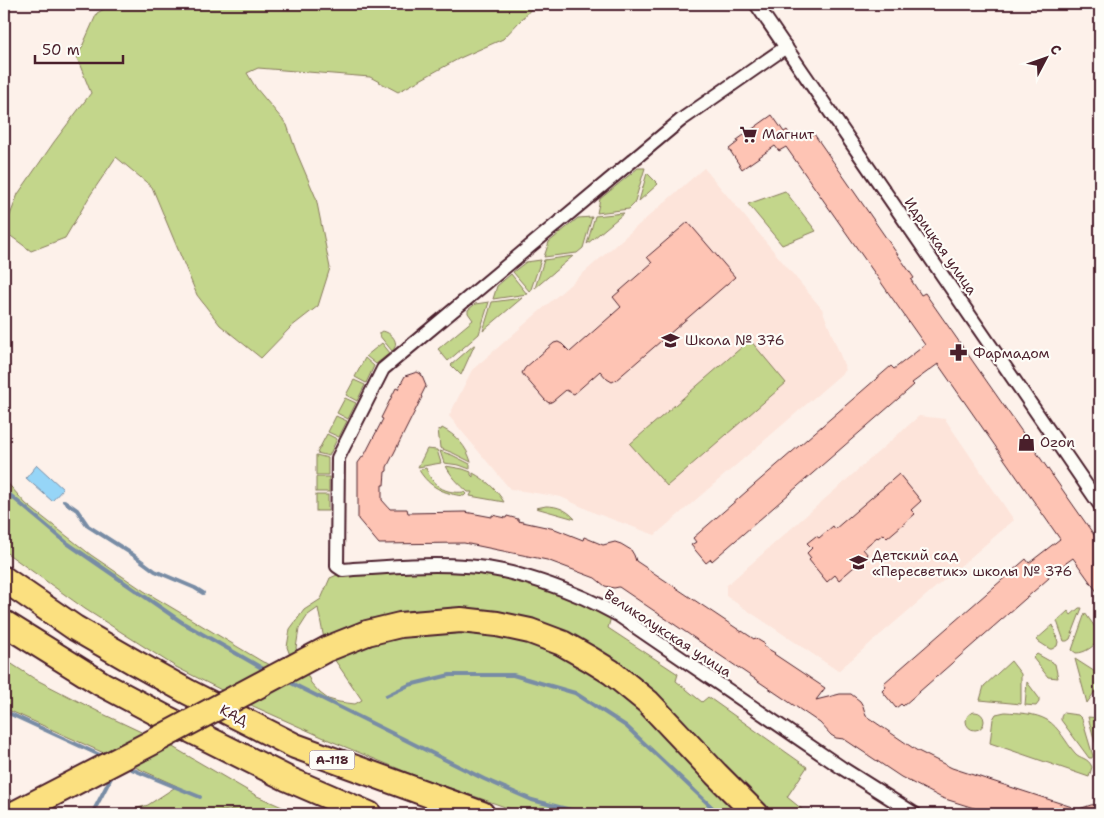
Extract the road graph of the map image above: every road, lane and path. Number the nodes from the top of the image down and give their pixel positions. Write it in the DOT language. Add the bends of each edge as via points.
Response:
graph roads {
  1 [pos="756,4"];
  2 [pos="786,47"];
  3 [pos="1100,505"];
  4 [pos="4,578"];
  5 [pos="4,623"];
  6 [pos="14,814"];
  7 [pos="369,814"];
  8 [pos="482,814"];
  9 [pos="756,814"];
  10 [pos="915,814"];
  1 -- 2 [label="street, Идрицкая улица"];
  2 -- 3 [label="street, Идрицкая улица"];
  2 -- 10 [label="street, Великолукская улица" via="681,120 383,370 338,458 337,566 343,570 466,566 522,576 585,598 618,616"];
  4 -- 8 [label="highway, КАД / А-118" via="75,628 188,692 295,746"];
  5 -- 7 [label="highway, А-118" via="102,684 168,719 288,779"];
  6 -- 9 [label="highway, bridge" via="327,649 400,625 460,620 497,624 562,643 611,672 648,702"];
}
